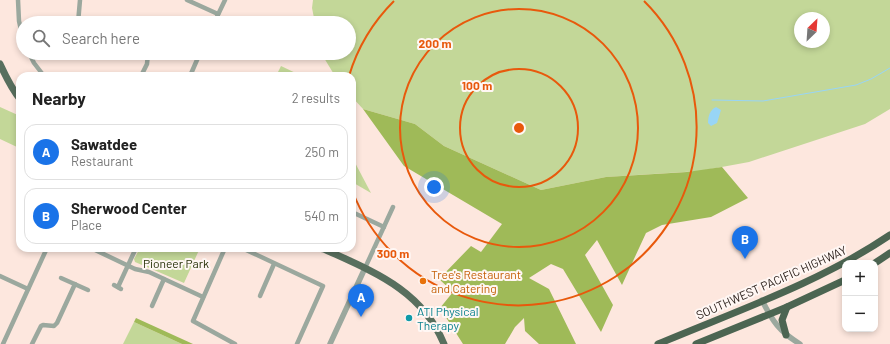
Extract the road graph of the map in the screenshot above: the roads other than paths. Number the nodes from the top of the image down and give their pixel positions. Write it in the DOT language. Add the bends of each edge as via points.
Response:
graph roads {
  1 [pos="18,0"];
  2 [pos="80,0"];
  3 [pos="187,0"];
  4 [pos="224,0"];
  5 [pos="218,14"];
  6 [pos="18,16"];
  7 [pos="79,16"];
  8 [pos="32,60"];
  9 [pos="147,60"];
  10 [pos="197,60"];
  11 [pos="0,64"];
  12 [pos="41,72"];
  13 [pos="143,72"];
  14 [pos="192,72"];
  15 [pos="9,81"];
  16 [pos="16,87"];
  17 [pos="16,94"];
  18 [pos="393,207"];
  19 [pos="356,214"];
  20 [pos="384,227"];
  21 [pos="890,235"];
  22 [pos="45,252"];
  23 [pos="99,252"];
  24 [pos="134,252"];
  25 [pos="223,252"];
  26 [pos="250,252"];
  27 [pos="331,252"];
  28 [pos="890,253"];
  29 [pos="878,261"];
  30 [pos="274,264"];
  31 [pos="128,266"];
  32 [pos="365,268"];
  33 [pos="0,276"];
  34 [pos="61,278"];
  35 [pos="164,279"];
  36 [pos="842,281"];
  37 [pos="75,284"];
  38 [pos="117,287"];
  39 [pos="28,289"];
  40 [pos="88,290"];
  41 [pos="260,296"];
  42 [pos="203,298"];
  43 [pos="762,300"];
  44 [pos="152,306"];
  45 [pos="786,307"];
  46 [pos="769,314"];
  47 [pos="786,335"];
  48 [pos="2,344"];
  49 [pos="32,344"];
  50 [pos="235,344"];
  51 [pos="297,344"];
  52 [pos="330,344"];
  53 [pos="444,344"];
  54 [pos="658,344"];
  55 [pos="696,344"];
  56 [pos="800,344"];
  1 -- 6 [label="street"];
  2 -- 7 [label="street"];
  3 -- 5 [label="street"];
  4 -- 5 [label="street"];
  8 -- 12 [label="street"];
  9 -- 13 [label="street"];
  10 -- 14 [label="street"];
  11 -- 15 [label="main road"];
  15 -- 16 [label="main road"];
  15 -- 17 [label="main road"];
  18 -- 20 [label="street"];
  19 -- 20 [label="street"];
  20 -- 32 [label="street"];
  21 -- 43 [label="highway, SOUTHWEST PACIFIC HIGHWAY" via="837,267"];
  22 -- 39 [label="street"];
  23 -- 31 [label="street"];
  24 -- 31 [label="street"];
  25 -- 42 [label="street"];
  26 -- 30 [label="street"];
  27 -- 32 [label="main road"];
  28 -- 29 [label="highway"];
  30 -- 41 [label="street"];
  30 -- 51 [label="street" via="323,286"];
  31 -- 35 [label="street"];
  31 -- 38 [label="street"];
  32 -- 52 [label="street"];
  32 -- 53 [label="main road" via="391,281 417,303 432,320"];
  33 -- 39 [label="street"];
  34 -- 37 [label="street"];
  35 -- 42 [label="street"];
  35 -- 44 [label="street"];
  36 -- 45 [label="highway"];
  37 -- 40 [label="street"];
  37 -- 49 [label="street" via="57,323 54,326 41,326"];
  39 -- 48 [label="street"];
  42 -- 50 [label="street" via="193,320"];
  43 -- 46 [label="street"];
  43 -- 54 [label="highway, SOUTHWEST PACIFIC HIGHWAY"];
  45 -- 46 [label="highway"];
  45 -- 47 [label="highway" via="782,320"];
  46 -- 47 [label="street"];
  46 -- 55 [label="highway"];
  47 -- 56 [label="street"];
}
